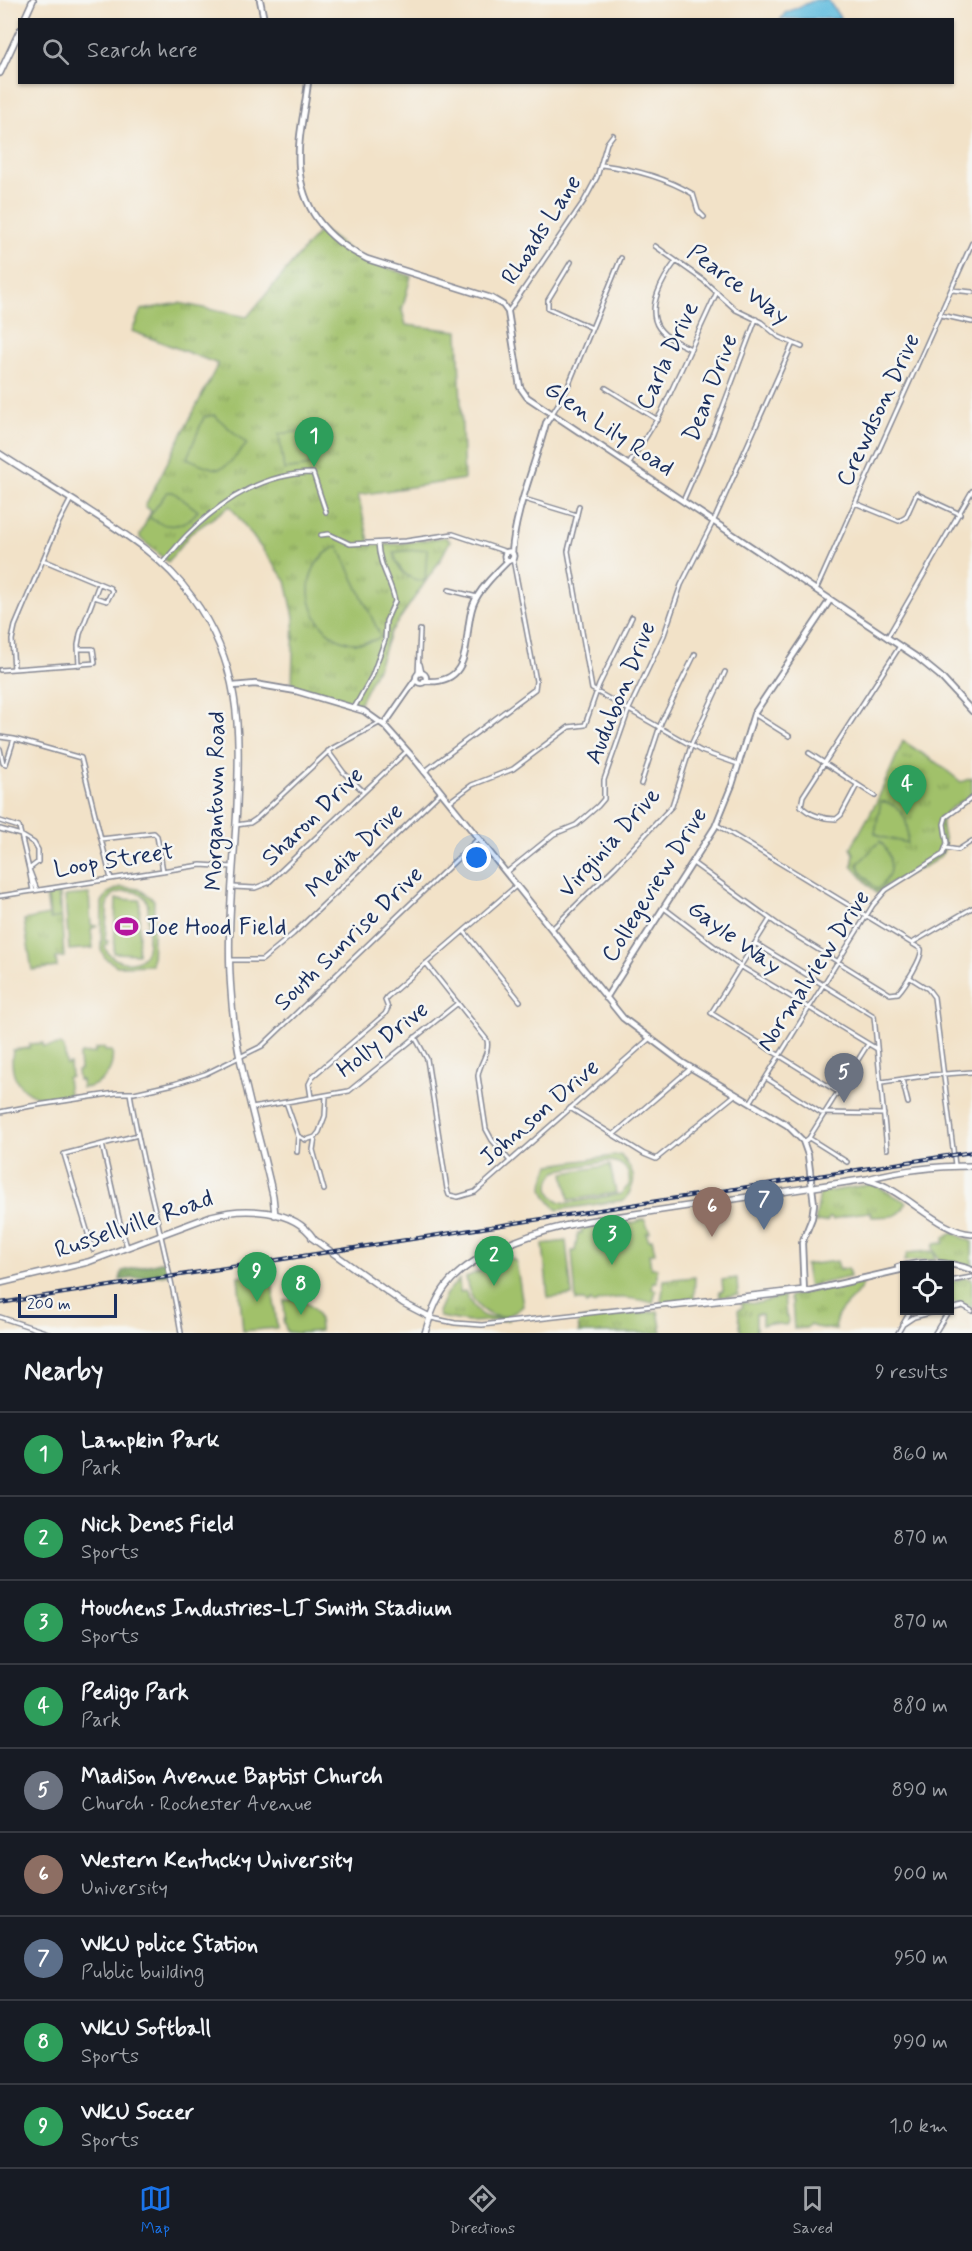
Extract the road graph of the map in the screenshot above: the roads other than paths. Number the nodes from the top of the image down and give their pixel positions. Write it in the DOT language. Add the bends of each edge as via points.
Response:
graph roads {
  1 [pos="33,0"];
  2 [pos="260,0"];
  3 [pos="25,18"];
  4 [pos="264,18"];
  5 [pos="18,34"];
  6 [pos="0,73"];
  7 [pos="308,84"];
  8 [pos="613,135"];
  9 [pos="602,165"];
  10 [pos="704,217"];
  11 [pos="972,243"];
  12 [pos="656,246"];
  13 [pos="621,258"];
  14 [pos="676,261"];
  15 [pos="571,262"];
  16 [pos="952,290"];
  17 [pos="717,292"];
  18 [pos="972,292"];
  19 [pos="508,312"];
  20 [pos="941,315"];
  21 [pos="756,319"];
  22 [pos="972,322"];
  23 [pos="592,328"];
  24 [pos="793,343"];
  25 [pos="802,347"];
  26 [pos="691,349"];
  27 [pos="606,388"];
  28 [pos="552,414"];
  29 [pos="657,420"];
  30 [pos="0,454"];
  31 [pos="629,465"];
  32 [pos="972,491"];
  33 [pos="71,499"];
  34 [pos="524,499"];
  35 [pos="683,501"];
  36 [pos="855,503"];
  37 [pos="579,506"];
  38 [pos="326,512"];
  39 [pos="960,514"];
  40 [pos="576,515"];
  41 [pos="713,522"];
  42 [pos="321,535"];
  43 [pos="378,543"];
  44 [pos="507,556"];
  45 [pos="43,560"];
  46 [pos="162,563"];
  47 [pos="99,584"];
  48 [pos="449,590"];
  49 [pos="816,590"];
  50 [pos="94,597"];
  51 [pos="477,597"];
  52 [pos="830,600"];
  53 [pos="632,618"];
  54 [pos="420,630"];
  55 [pos="887,638"];
  56 [pos="900,646"];
  57 [pos="78,649"];
  58 [pos="695,654"];
  59 [pos="79,665"];
  60 [pos="14,669"];
  61 [pos="0,670"];
  62 [pos="725,672"];
  63 [pos="421,677"];
  64 [pos="233,686"];
  65 [pos="596,693"];
  66 [pos="354,708"];
  67 [pos="628,711"];
  68 [pos="972,711"];
  69 [pos="754,714"];
  70 [pos="382,724"];
  71 [pos="660,729"];
  72 [pos="789,736"];
  73 [pos="0,737"];
  74 [pos="14,739"];
  75 [pos="691,746"];
  76 [pos="0,749"];
  77 [pos="328,751"];
  78 [pos="407,751"];
  79 [pos="809,753"];
  80 [pos="738,764"];
  81 [pos="825,764"];
  82 [pos="424,772"];
  83 [pos="641,784"];
  84 [pos="857,784"];
  85 [pos="363,792"];
  86 [pos="441,792"];
  87 [pos="875,796"];
  88 [pos="972,798"];
  89 [pos="449,802"];
  90 [pos="0,821"];
  91 [pos="717,824"];
  92 [pos="236,825"];
  93 [pos="0,829"];
  94 [pos="21,835"];
  95 [pos="27,839"];
  96 [pos="101,839"];
  97 [pos="478,839"];
  98 [pos="972,841"];
  99 [pos="23,843"];
  100 [pos="946,848"];
  101 [pos="693,863"];
  102 [pos="234,867"];
  103 [pos="30,869"];
  104 [pos="163,871"];
  105 [pos="505,873"];
  106 [pos="111,880"];
  107 [pos="516,886"];
  108 [pos="233,887"];
  109 [pos="35,891"];
  110 [pos="0,896"];
  111 [pos="664,908"];
  112 [pos="972,908"];
  113 [pos="867,915"];
  114 [pos="770,919"];
  115 [pos="551,930"];
  116 [pos="464,931"];
  117 [pos="755,943"];
  118 [pos="912,943"];
  119 [pos="230,960"];
  120 [pos="839,962"];
  121 [pos="426,963"];
  122 [pos="740,966"];
  123 [pos="909,976"];
  124 [pos="824,985"];
  125 [pos="606,998"];
  126 [pos="520,1001"];
  127 [pos="458,1003"];
  128 [pos="808,1009"];
  129 [pos="415,1037"];
  130 [pos="649,1039"];
  131 [pos="868,1044"];
  132 [pos="878,1050"];
  133 [pos="779,1056"];
  134 [pos="240,1058"];
  135 [pos="691,1068"];
  136 [pos="972,1072"];
  137 [pos="943,1074"];
  138 [pos="765,1078"];
  139 [pos="902,1079"];
  140 [pos="882,1082"];
  141 [pos="838,1092"];
  142 [pos="130,1093"];
  143 [pos="736,1094"];
  144 [pos="326,1096"];
  145 [pos="311,1097"];
  146 [pos="286,1102"];
  147 [pos="750,1103"];
  148 [pos="908,1103"];
  149 [pos="252,1108"];
  150 [pos="570,1108"];
  151 [pos="0,1112"];
  152 [pos="825,1114"];
  153 [pos="884,1114"];
  154 [pos="138,1135"];
  155 [pos="613,1135"];
  156 [pos="298,1136"];
  157 [pos="315,1137"];
  158 [pos="809,1138"];
  159 [pos="804,1142"];
  160 [pos="102,1144"];
  161 [pos="887,1149"];
  162 [pos="297,1152"];
  163 [pos="510,1161"];
  164 [pos="847,1162"];
  165 [pos="955,1166"];
  166 [pos="972,1166"];
  167 [pos="867,1179"];
  168 [pos="813,1188"];
  169 [pos="324,1190"];
  170 [pos="278,1216"];
  171 [pos="972,1234"];
  172 [pos="161,1236"];
  173 [pos="127,1248"];
  174 [pos="93,1250"];
  175 [pos="954,1268"];
  176 [pos="900,1270"];
  177 [pos="972,1273"];
  178 [pos="954,1280"];
  179 [pos="0,1283"];
  180 [pos="804,1291"];
  181 [pos="954,1308"];
  182 [pos="972,1311"];
  183 [pos="908,1315"];
  184 [pos="923,1315"];
  185 [pos="946,1315"];
  186 [pos="0,1317"];
  187 [pos="430,1317"];
  188 [pos="902,1325"];
  189 [pos="39,1331"];
  190 [pos="48,1333"];
  191 [pos="181,1333"];
  192 [pos="425,1333"];
  193 [pos="898,1333"];
  194 [pos="935,1333"];
  1 -- 3 [label="main road"];
  2 -- 4 [label="street"];
  5 -- 6 [label="main road"];
  7 -- 19 [label="street" via="299,168 310,209 320,224 364,258 491,298"];
  8 -- 9 [label="street, Rhoads Lane"];
  9 -- 10 [label="street" via="625,168 679,186 693,194"];
  9 -- 19 [label="street, Rhoads Lane" via="581,205"];
  11 -- 16 [label="street, Crewdson Drive"];
  12 -- 14 [label="street, Pearce Way"];
  13 -- 23 [label="street"];
  14 -- 17 [label="street, Pearce Way"];
  14 -- 26 [label="street" via="661,286 654,316 663,333"];
  15 -- 23 [label="street" via="548,300 548,308"];
  16 -- 18 [label="street"];
  16 -- 20 [label="street, Crewdson Drive"];
  17 -- 21 [label="street, Pearce Way" via="736,310"];
  17 -- 26 [label="street, Carla Drive"];
  19 -- 28 [label="street, Glen Lily Road" via="520,387 527,397"];
  20 -- 22 [label="street"];
  20 -- 36 [label="street, Crewdson Drive"];
  21 -- 24 [label="street, Pearce Way"];
  21 -- 35 [label="street, Dean Drive"];
  23 -- 28 [label="street"];
  24 -- 25 [label="street, Pearce Way"];
  24 -- 41 [label="street, Audubon Drive"];
  26 -- 29 [label="street, Carla Drive"];
  27 -- 29 [label="street"];
  28 -- 31 [label="street, Glen Lily Road"];
  28 -- 34 [label="street"];
  29 -- 31 [label="street, Carla Drive"];
  30 -- 33 [label="main road, Morgantown Road"];
  31 -- 35 [label="street, Glen Lily Road"];
  32 -- 39 [label="street"];
  33 -- 45 [label="street"];
  33 -- 46 [label="main road, Morgantown Road" via="136,541"];
  34 -- 40 [label="street"];
  34 -- 44 [label="street"];
  35 -- 41 [label="street, Glen Lily Road"];
  36 -- 39 [label="street" via="898,521 906,517 917,493"];
  36 -- 49 [label="street, Crewdson Drive"];
  37 -- 40 [label="street"];
  38 -- 46 [label="street" via="313,473 270,478 247,489 200,523"];
  39 -- 55 [label="street"];
  40 -- 65 [label="street" via="568,555 590,681"];
  41 -- 49 [label="street, Glen Lily Road"];
  41 -- 67 [label="street, Audubon Drive" via="681,585 664,635"];
  42 -- 43 [label="street" via="329,534 350,544"];
  43 -- 44 [label="street" via="449,533"];
  43 -- 66 [label="street" via="384,575 395,601 375,667"];
  44 -- 51 [label="street"];
  44 -- 82 [label="street" via="514,566 535,689"];
  45 -- 47 [label="street"];
  45 -- 60 [label="street" via="14,631"];
  46 -- 64 [label="main road, Morgantown Road" via="204,614"];
  47 -- 50 [label="street"];
  47 -- 50 [label="street" via="112,593 105,602"];
  48 -- 51 [label="street"];
  49 -- 52 [label="street, Glen Lily Road"];
  50 -- 57 [label="street"];
  51 -- 63 [label="street" via="462,663 445,679 432,681"];
  52 -- 55 [label="street, Glen Lily Road"];
  52 -- 69 [label="street, Collegeview Drive"];
  53 -- 65 [label="street"];
  54 -- 63 [label="street"];
  55 -- 56 [label="street, Glen Lily Road"];
  56 -- 68 [label="street, Glen Lily Road" via="938,674"];
  56 -- 81 [label="street"];
  57 -- 59 [label="street"];
  57 -- 59 [label="street" via="93,649 95,662"];
  58 -- 71 [label="street"];
  59 -- 60 [label="street"];
  60 -- 61 [label="street"];
  62 -- 75 [label="street, Virginia Drive"];
  63 -- 70 [label="street"];
  64 -- 66 [label="street" via="255,684 285,689"];
  64 -- 92 [label="main road, Morgantown Road" via="239,733"];
  65 -- 67 [label="street"];
  65 -- 89 [label="street" via="584,725 569,727 510,771 472,785"];
  66 -- 70 [label="street"];
  67 -- 71 [label="street"];
  67 -- 105 [label="street, Audubon Drive" via="604,780 602,801 576,825 554,834"];
  69 -- 72 [label="street"];
  69 -- 80 [label="street, Collegeview Drive"];
  70 -- 77 [label="street"];
  70 -- 78 [label="street"];
  71 -- 75 [label="street"];
  71 -- 83 [label="street"];
  73 -- 74 [label="street"];
  74 -- 76 [label="street" via="6,764"];
  74 -- 96 [label="street" via="81,758"];
  75 -- 80 [label="street"];
  75 -- 115 [label="street, Virginia Drive" via="670,808"];
  77 -- 85 [label="street"];
  77 -- 92 [label="street" via="256,819"];
  78 -- 82 [label="street"];
  78 -- 85 [label="street, Sharon Drive"];
  79 -- 81 [label="street"];
  80 -- 91 [label="street, Collegeview Drive"];
  81 -- 84 [label="street"];
  81 -- 84 [label="street" via="802,799 804,810 836,819"];
  82 -- 86 [label="street"];
  84 -- 87 [label="street"];
  85 -- 108 [label="street, Sharon Drive" via="268,883 255,888"];
  86 -- 89 [label="street"];
  86 -- 119 [label="street, Media Drive" via="262,960"];
  88 -- 100 [label="street" via="946,817"];
  89 -- 97 [label="street"];
  90 -- 94 [label="street" via="21,829"];
  91 -- 101 [label="street, Collegeview Drive"];
  91 -- 113 [label="street"];
  92 -- 102 [label="main road, Morgantown Road"];
  93 -- 94 [label="street"];
  94 -- 95 [label="street"];
  94 -- 99 [label="street"];
  95 -- 99 [label="street"];
  95 -- 103 [label="street" via="34,843 39,856"];
  96 -- 104 [label="street" via="156,834"];
  96 -- 106 [label="street"];
  97 -- 105 [label="street"];
  97 -- 134 [label="street, South Sunrise Drive" via="262,1046"];
  98 -- 100 [label="street, Normalview Drive" via="958,850"];
  99 -- 103 [label="street"];
  100 -- 113 [label="street, Normalview Drive" via="941,856 884,891"];
  101 -- 111 [label="street, Collegeview Drive"];
  101 -- 114 [label="street"];
  102 -- 104 [label="street, Loop Street" via="201,865"];
  102 -- 108 [label="main road, Morgantown Road"];
  103 -- 109 [label="street"];
  104 -- 106 [label="street, Loop Street"];
  105 -- 107 [label="street"];
  106 -- 109 [label="street, Loop Street"];
  107 -- 115 [label="street"];
  107 -- 116 [label="street"];
  108 -- 119 [label="main road, Morgantown Road"];
  109 -- 110 [label="street, Loop Street"];
  111 -- 122 [label="street, Gayle Way"];
  111 -- 125 [label="street, Collegeview Drive"];
  112 -- 118 [label="street"];
  113 -- 118 [label="street"];
  113 -- 120 [label="street, Normalview Drive"];
  114 -- 117 [label="street"];
  114 -- 120 [label="street"];
  115 -- 125 [label="street"];
  116 -- 121 [label="street"];
  116 -- 126 [label="street"];
  117 -- 122 [label="street"];
  117 -- 124 [label="street"];
  118 -- 123 [label="street" via="922,954"];
  119 -- 134 [label="main road, Morgantown Road" via="232,1012"];
  120 -- 123 [label="street" via="892,995 900,991"];
  120 -- 124 [label="street, Normalview Drive"];
  121 -- 127 [label="street"];
  121 -- 145 [label="street" via="387,997 385,1014 313,1076 309,1084"];
  122 -- 128 [label="street, Gayle Way"];
  122 -- 133 [label="street" via="711,1013"];
  123 -- 137 [label="street" via="934,996"];
  124 -- 128 [label="street, Normalview Drive"];
  124 -- 132 [label="street" via="874,1016"];
  125 -- 130 [label="street"];
  127 -- 129 [label="street, Holly Drive"];
  127 -- 163 [label="street" via="488,1044 478,1072 485,1126"];
  128 -- 131 [label="street, Gayle Way"];
  128 -- 133 [label="street, Normalview Drive"];
  129 -- 144 [label="street, Holly Drive" via="354,1088"];
  129 -- 163 [label="street, Johnson Drive" via="427,1059 449,1194 472,1194"];
  130 -- 135 [label="street"];
  130 -- 150 [label="street, Johnson Drive"];
  131 -- 132 [label="street, Gayle Way"];
  131 -- 141 [label="street"];
  132 -- 140 [label="street"];
  133 -- 138 [label="street, Normalview Drive"];
  133 -- 141 [label="street"];
  134 -- 142 [label="street, South Sunrise Drive" via="183,1082"];
  134 -- 149 [label="main road, Morgantown Road"];
  135 -- 143 [label="street"];
  135 -- 155 [label="street"];
  136 -- 137 [label="street"];
  137 -- 139 [label="street"];
  137 -- 165 [label="street"];
  138 -- 147 [label="street, Normalview Drive"];
  138 -- 152 [label="street"];
  139 -- 140 [label="street"];
  139 -- 148 [label="street"];
  140 -- 153 [label="street"];
  141 -- 152 [label="street"];
  142 -- 151 [label="street, South Sunrise Drive"];
  142 -- 154 [label="street"];
  143 -- 147 [label="street"];
  143 -- 155 [label="street" via="658,1159"];
  144 -- 145 [label="street, Holly Drive"];
  144 -- 157 [label="street, Holly Drive" via="324,1120"];
  145 -- 146 [label="street, Holly Drive"];
  146 -- 149 [label="street, Holly Drive"];
  146 -- 156 [label="street"];
  147 -- 159 [label="street" via="791,1128"];
  149 -- 170 [label="main road, Morgantown Road"];
  150 -- 155 [label="street"];
  150 -- 163 [label="street, Johnson Drive"];
  152 -- 153 [label="street"];
  152 -- 158 [label="street"];
  153 -- 161 [label="street"];
  154 -- 160 [label="street"];
  154 -- 172 [label="street"];
  156 -- 157 [label="street" via="306,1140"];
  156 -- 162 [label="street"];
  157 -- 169 [label="street, Holly Drive" via="314,1158"];
  158 -- 159 [label="street"];
  158 -- 164 [label="street"];
  159 -- 168 [label="street"];
  160 -- 173 [label="street"];
  160 -- 174 [label="street" via="64,1154"];
  165 -- 166 [label="main road"];
  165 -- 167 [label="main road"];
  167 -- 168 [label="main road"];
  167 -- 171 [label="main road" via="951,1228"];
  168 -- 180 [label="street" via="813,1213 801,1249"];
  168 -- 187 [label="main road" via="588,1221 536,1234 461,1271 444,1288"];
  170 -- 172 [label="main road, Russellville Road" via="222,1213"];
  170 -- 187 [label="main road, Russellville Road" via="403,1303"];
  172 -- 173 [label="main road, Russellville Road"];
  172 -- 191 [label="street"];
  173 -- 179 [label="main road, Russellville Road" via="64,1269"];
  175 -- 177 [label="street"];
  176 -- 180 [label="street"];
  177 -- 178 [label="street"];
  177 -- 180 [label="street" via="947,1263 918,1263"];
  180 -- 187 [label="street" via="482,1325"];
  181 -- 182 [label="street" via="963,1306"];
  183 -- 188 [label="street"];
  184 -- 188 [label="street"];
  185 -- 194 [label="street"];
  186 -- 189 [label="street"];
  187 -- 192 [label="main road"];
  188 -- 193 [label="street"];
  189 -- 190 [label="street"];
}
